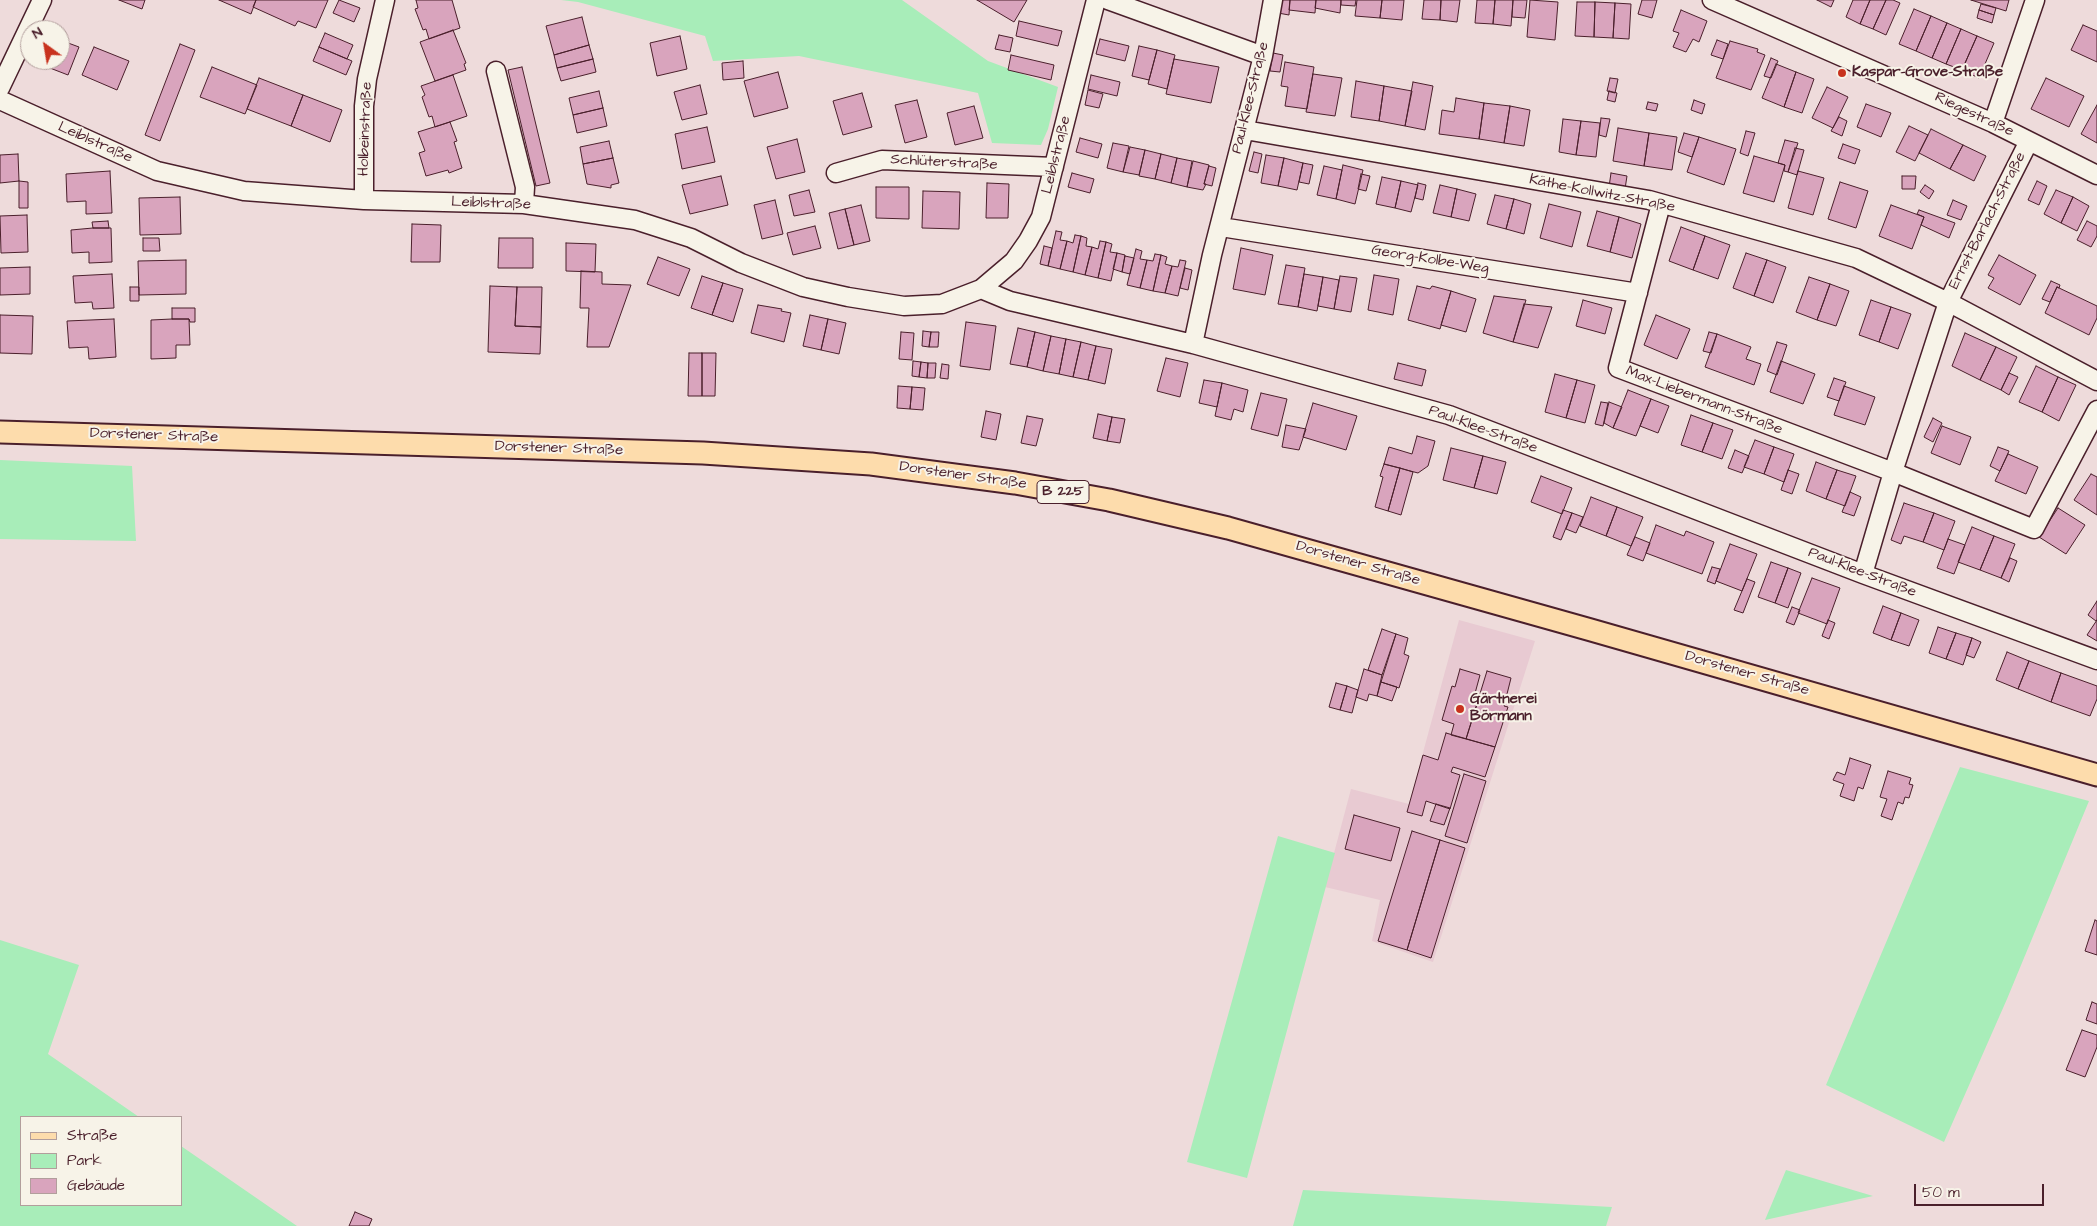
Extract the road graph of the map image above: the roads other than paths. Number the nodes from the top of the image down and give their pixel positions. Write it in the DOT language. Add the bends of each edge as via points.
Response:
graph roads {
  1 [pos="42,0"];
  2 [pos="385,0"];
  3 [pos="1096,0"];
  4 [pos="1108,0"];
  5 [pos="1273,0"];
  6 [pos="1712,0"];
  7 [pos="2035,0"];
  8 [pos="1263,56"];
  9 [pos="496,71"];
  10 [pos="0,88"];
  11 [pos="0,100"];
  12 [pos="1993,123"];
  13 [pos="1245,130"];
  14 [pos="2029,141"];
  15 [pos="1054,167"];
  16 [pos="836,173"];
  17 [pos="2097,174"];
  18 [pos="364,200"];
  19 [pos="524,204"];
  20 [pos="1661,204"];
  21 [pos="1221,226"];
  22 [pos="981,289"];
  23 [pos="1638,293"];
  24 [pos="1948,302"];
  25 [pos="1192,344"];
  26 [pos="2097,380"];
  27 [pos="2097,410"];
  28 [pos="0,432"];
  29 [pos="1893,472"];
  30 [pos="1863,574"];
  31 [pos="2097,660"];
  32 [pos="2097,775"];
  1 -- 10 [label="street"];
  2 -- 18 [label="street, Holbeinstraße" via="364,106"];
  3 -- 15 [label="street, Leiblstraße"];
  4 -- 8 [label="street"];
  5 -- 8 [label="street, Paul-Klee-Straße"];
  6 -- 12 [label="street, Riegestraße"];
  7 -- 12 [label="street"];
  8 -- 13 [label="street, Paul-Klee-Straße"];
  9 -- 19 [label="street" via="525,187"];
  11 -- 18 [label="street, Leiblstraße" via="157,171 244,191"];
  12 -- 14 [label="street, Riegestraße"];
  13 -- 20 [label="street, Käthe-Kollwitz-Straße"];
  13 -- 21 [label="street, Paul-Klee-Straße"];
  14 -- 17 [label="street, Riegestraße"];
  14 -- 24 [label="street, Ernst-Barlach-Straße"];
  15 -- 16 [label="street, Schlüterstraße" via="882,160"];
  15 -- 22 [label="street, Leiblstraße" via="1041,217 1028,241 1014,261"];
  18 -- 19 [label="street, Leiblstraße"];
  19 -- 22 [label="street, Leiblstraße" via="635,220 691,238 741,263 803,287 848,297 904,306 942,304"];
  20 -- 23 [label="street, Max-Liebermann-Straße"];
  20 -- 24 [label="street, Käthe-Kollwitz-Straße" via="1856,258"];
  21 -- 23 [label="street, Georg-Kolbe-Weg"];
  21 -- 25 [label="street, Paul-Klee-Straße"];
  22 -- 25 [label="street" via="1010,301"];
  23 -- 29 [label="street, Max-Liebermann-Straße" via="1618,368"];
  24 -- 26 [label="street, Ernst-Barlach-Straße"];
  24 -- 29 [label="street, Ernst-Barlach-Straße"];
  25 -- 30 [label="street, Paul-Klee-Straße" via="1449,416"];
  27 -- 29 [label="street" via="2034,529"];
  28 -- 32 [label="main road, Dorstener Straße / B 225" via="703,453 871,464 1016,483 1228,528"];
  29 -- 30 [label="street, Ernst-Barlach-Straße"];
  30 -- 31 [label="street, Paul-Klee-Straße"];
}
